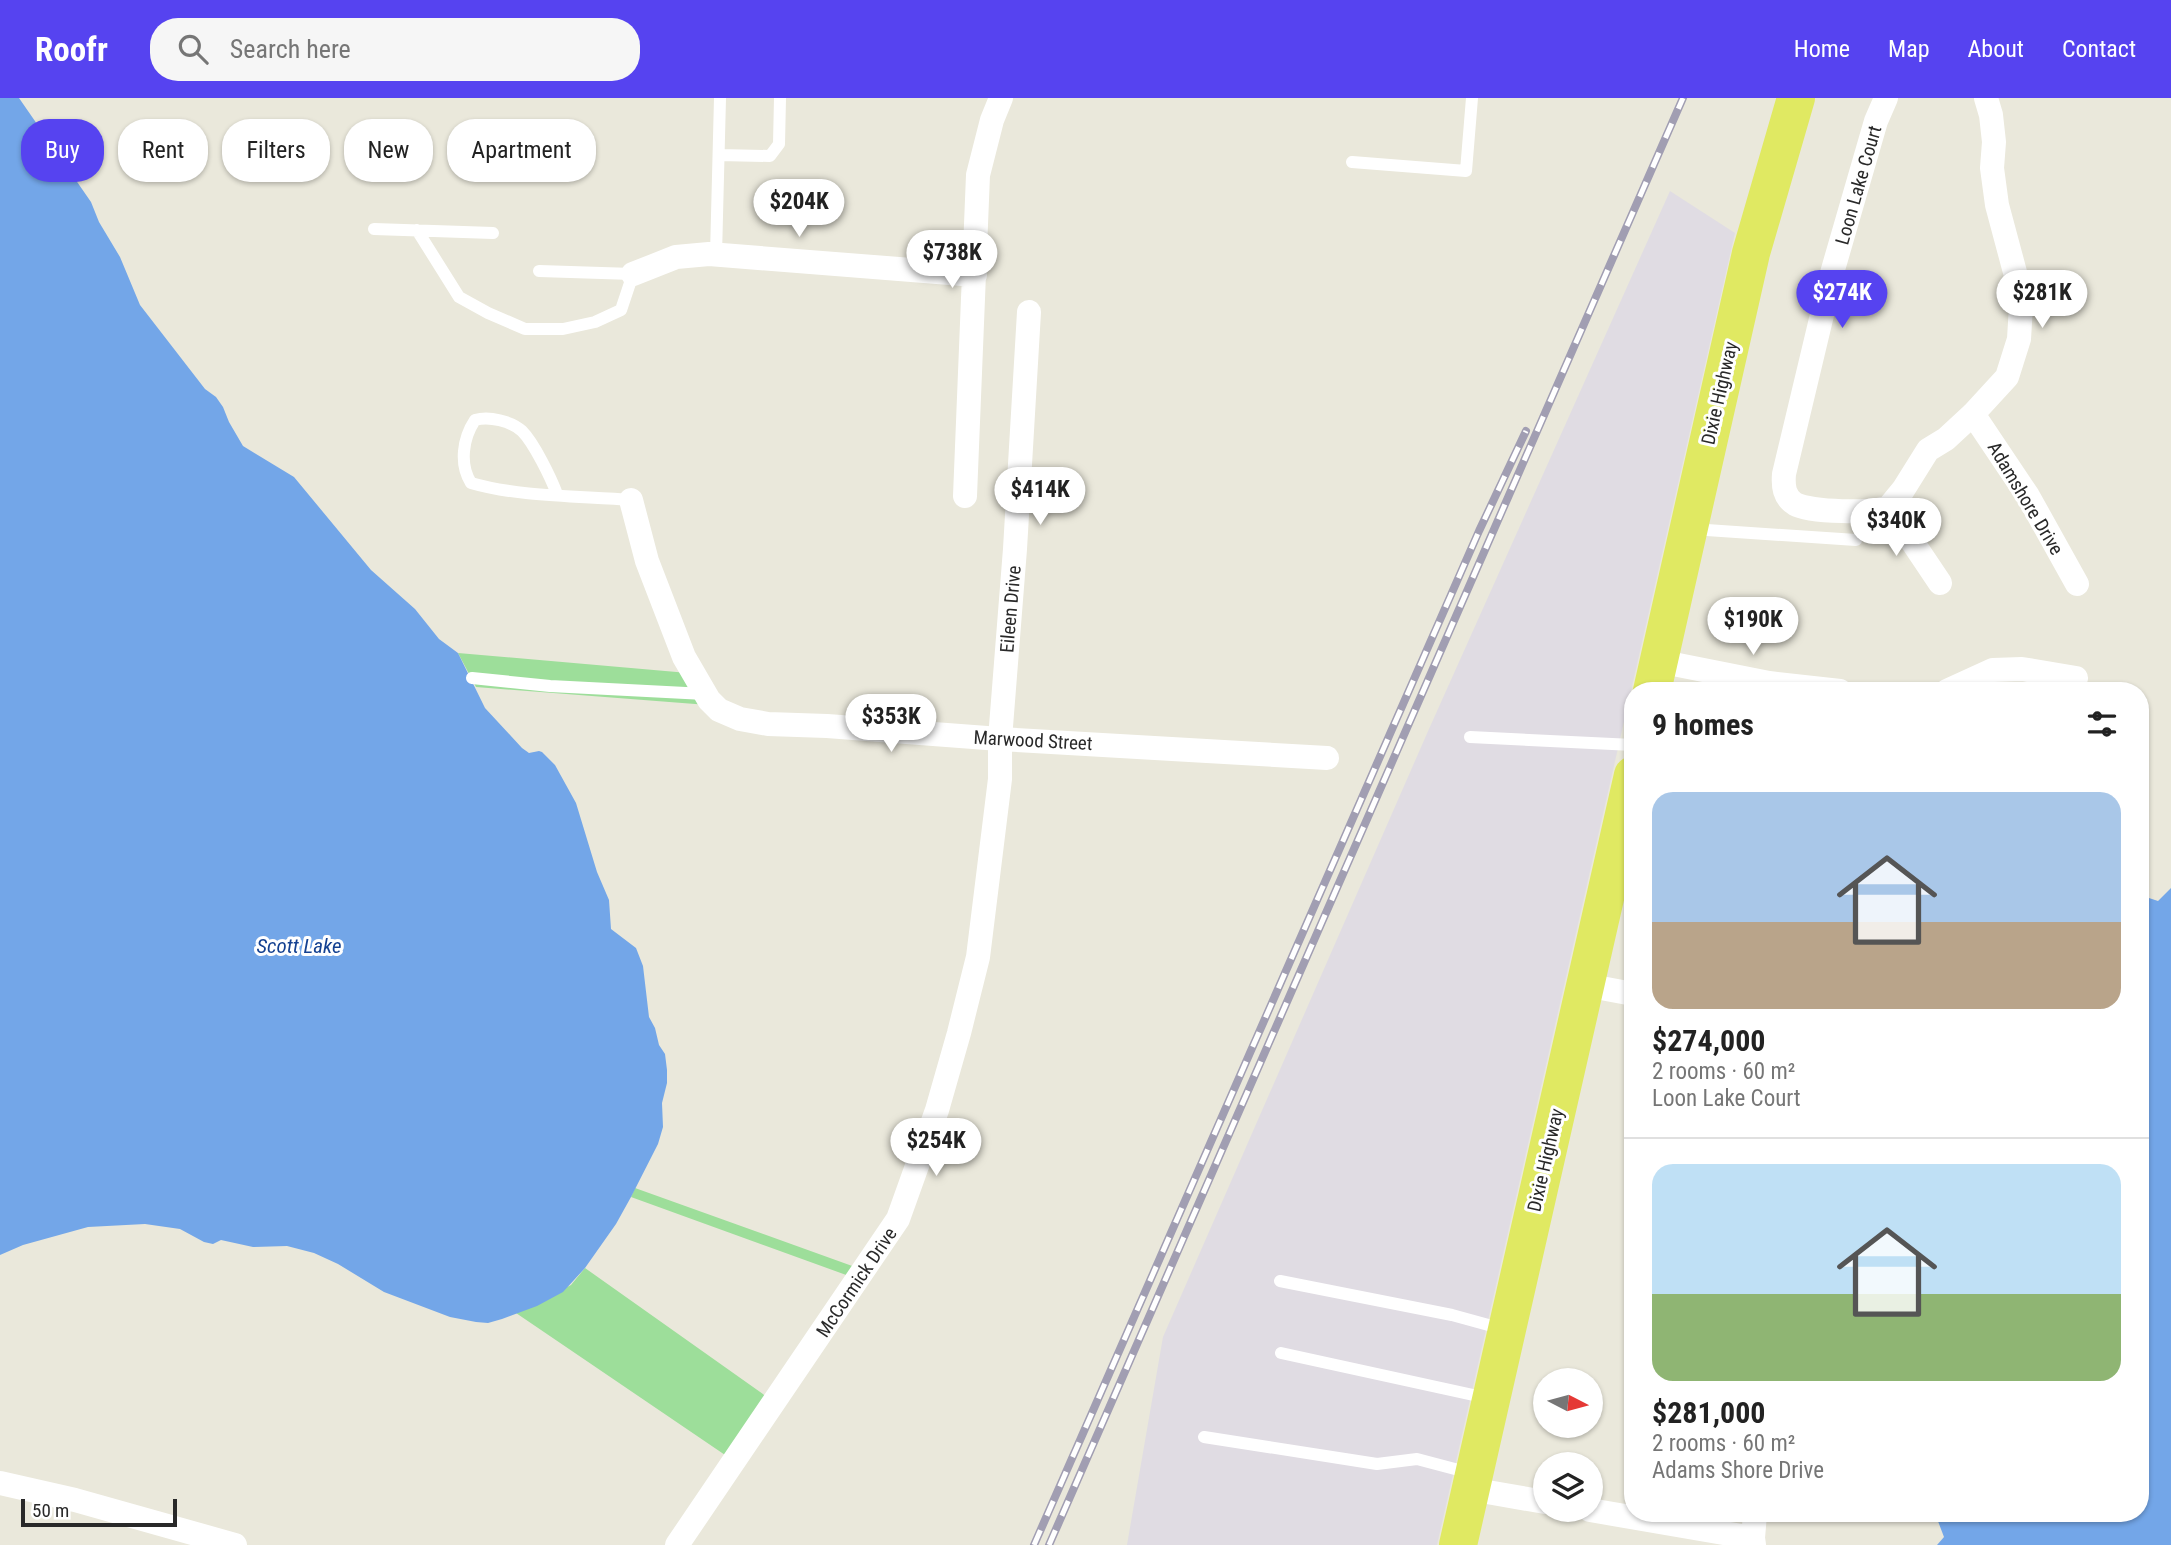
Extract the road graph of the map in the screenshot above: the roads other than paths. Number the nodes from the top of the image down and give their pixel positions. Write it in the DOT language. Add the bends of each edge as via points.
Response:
graph roads {
  1 [pos="720,98"];
  2 [pos="780,98"];
  3 [pos="1001,98"];
  4 [pos="1472,98"];
  5 [pos="1796,98"];
  6 [pos="1886,98"];
  7 [pos="1986,98"];
  8 [pos="719,155"];
  9 [pos="1352,162"];
  10 [pos="374,229"];
  11 [pos="417,230"];
  12 [pos="493,233"];
  13 [pos="716,255"];
  14 [pos="539,271"];
  15 [pos="633,274"];
  16 [pos="975,275"];
  17 [pos="1029,312"];
  18 [pos="1973,414"];
  19 [pos="557,494"];
  20 [pos="965,496"];
  21 [pos="631,500"];
  22 [pos="1889,507"];
  23 [pos="1688,529"];
  24 [pos="1856,540"];
  25 [pos="1940,583"];
  26 [pos="2077,584"];
  27 [pos="1655,676"];
  28 [pos="472,678"];
  29 [pos="2076,678"];
  30 [pos="1753,682"];
  31 [pos="1967,682"];
  32 [pos="705,694"];
  33 [pos="1470,737"];
  34 [pos="1000,739"];
  35 [pos="1624,745"];
  36 [pos="1327,758"];
  37 [pos="1624,814"];
  38 [pos="1585,985"];
  39 [pos="1624,993"];
  40 [pos="1280,1281"];
  41 [pos="1507,1330"];
  42 [pos="1281,1353"];
  43 [pos="1491,1399"];
  44 [pos="1204,1437"];
  45 [pos="1472,1482"];
  46 [pos="0,1483"];
  47 [pos="1533,1499"];
  48 [pos="1603,1512"];
  49 [pos="1624,1515"];
  50 [pos="1679,1522"];
  51 [pos="1754,1532"];
  52 [pos="235,1545"];
  53 [pos="677,1545"];
  54 [pos="1458,1545"];
  1 -- 8 [label="lane"];
  2 -- 8 [label="lane" via="779,144 770,156"];
  3 -- 16 [label="street" via="978,174"];
  4 -- 9 [label="lane" via="1466,171"];
  5 -- 23 [label="main road, Dixie Highway" via="1751,253"];
  6 -- 22 [label="street, Loon Lake Court" via="1832,273 1783,486 1795,504 1806,507 1857,512"];
  7 -- 18 [label="street" via="1997,205 2021,306 2019,339 2007,377"];
  8 -- 13 [label="lane"];
  10 -- 11 [label="lane"];
  11 -- 12 [label="lane"];
  11 -- 15 [label="lane" via="459,297 526,329 563,329 621,310"];
  13 -- 15 [label="street" via="676,257"];
  13 -- 16 [label="street"];
  14 -- 15 [label="lane"];
  16 -- 20 [label="street"];
  17 -- 34 [label="street, Eileen Drive"];
  18 -- 22 [label="street" via="1928,450"];
  18 -- 26 [label="street, Adamshore Drive" via="2028,496"];
  19 -- 19 [label="lane" via="471,483 463,464 467,432 475,420 484,417 522,431"];
  19 -- 21 [label="lane"];
  21 -- 32 [label="street, Marwood Street" via="660,601"];
  22 -- 25 [label="street"];
  23 -- 24 [label="lane"];
  23 -- 27 [label="main road, Dixie Highway"];
  27 -- 30 [label="street"];
  28 -- 32 [label="lane"];
  29 -- 31 [label="street" via="2022,669 1993,670"];
  32 -- 34 [label="street, Marwood Street" via="719,710 768,724"];
  33 -- 35 [label="lane"];
  34 -- 36 [label="street, Marwood Street"];
  34 -- 53 [label="street, McCormick Drive" via="1000,779 978,957 937,1110 898,1219"];
  37 -- 38 [label="main road, Dixie Highway"];
  38 -- 39 [label="street"];
  38 -- 41 [label="main road, Dixie Highway"];
  40 -- 41 [label="lane"];
  41 -- 43 [label="main road, Dixie Highway"];
  42 -- 43 [label="lane"];
  43 -- 45 [label="main road, Dixie Highway"];
  44 -- 45 [label="lane" via="1377,1464 1417,1458"];
  45 -- 47 [label="street"];
  45 -- 54 [label="main road, Dixie Highway"];
  46 -- 52 [label="street"];
  48 -- 49 [label="street"];
  50 -- 51 [label="street"];
}
